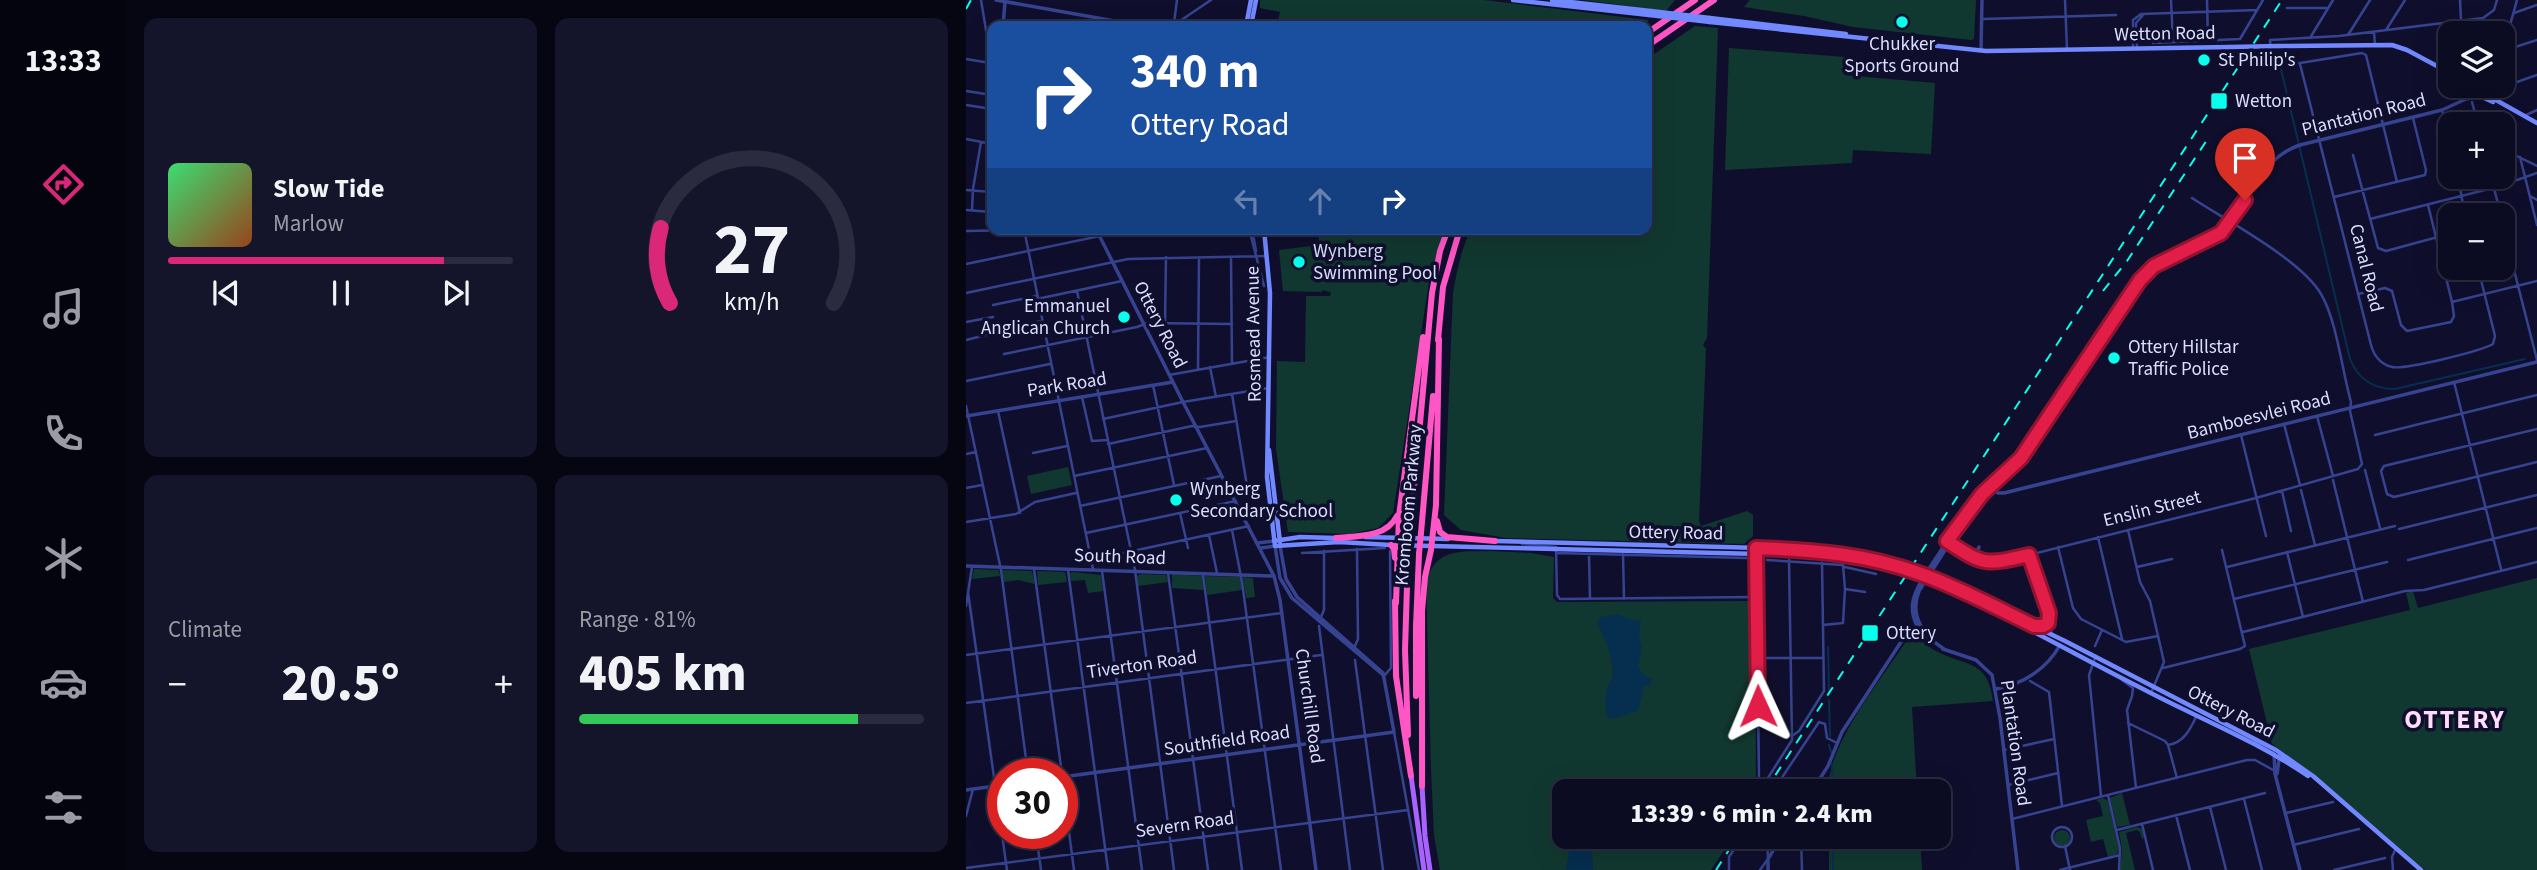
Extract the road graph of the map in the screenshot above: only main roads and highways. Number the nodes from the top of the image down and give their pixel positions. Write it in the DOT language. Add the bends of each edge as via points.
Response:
graph roads {
  1 [pos="1253,0"];
  2 [pos="1513,0"];
  3 [pos="1552,0"];
  4 [pos="1695,0"];
  5 [pos="1714,0"];
  6 [pos="1650,13"];
  7 [pos="1249,21"];
  8 [pos="1652,30"];
  9 [pos="1652,43"];
  10 [pos="2438,67"];
  11 [pos="2492,98"];
  12 [pos="2470,100"];
  13 [pos="2500,103"];
  14 [pos="2537,123"];
  15 [pos="1265,235"];
  16 [pos="1446,235"];
  17 [pos="1458,235"];
  18 [pos="1431,301"];
  19 [pos="1438,339"];
  20 [pos="1401,502"];
  21 [pos="1436,505"];
  22 [pos="1336,538"];
  23 [pos="1495,541"];
  24 [pos="1431,542"];
  25 [pos="1277,543"];
  26 [pos="1393,545"];
  27 [pos="1756,551"];
  28 [pos="1929,580"];
  29 [pos="2093,660"];
  30 [pos="2152,691"];
  31 [pos="2277,754"];
  32 [pos="1411,776"];
  33 [pos="1422,786"];
  34 [pos="1421,870"];
  35 [pos="1430,870"];
  36 [pos="2421,870"];
  1 -- 7 [label="main road"];
  2 -- 6 [label="main road, Wetton Road"];
  3 -- 6 [label="main road, Wetton Road"];
  4 -- 8 [label="highway"];
  5 -- 9 [label="highway"];
  6 -- 10 [label="main road, Wetton Road, bridge" via="1981,50 2401,47"];
  11 -- 13 [label="main road"];
  12 -- 13 [label="main road" via="2480,96"];
  13 -- 14 [label="main road"];
  15 -- 25 [label="main road, Rosmead Avenue" via="1270,293 1268,439"];
  16 -- 18 [label="highway, Kromboom Parkway"];
  17 -- 19 [label="highway, Kromboom Parkway" via="1445,279"];
  18 -- 20 [label="highway"];
  18 -- 32 [label="highway, Kromboom Parkway, bridge" via="1408,554 1405,662"];
  19 -- 21 [label="highway"];
  19 -- 33 [label="highway, Kromboom Parkway, bridge" via="1419,554 1416,661"];
  20 -- 22 [label="highway" via="1387,529"];
  20 -- 26 [label="highway"];
  21 -- 23 [label="highway" via="1437,527 1443,535"];
  21 -- 24 [label="highway"];
  22 -- 25 [label="main road, Ottery Road"];
  22 -- 26 [label="main road, Ottery Road"];
  23 -- 24 [label="main road, Ottery Road"];
  23 -- 27 [label="main road, Ottery Road"];
  24 -- 26 [label="main road, Ottery Road"];
  24 -- 27 [label="main road, Ottery Road" via="1558,551"];
  24 -- 33 [label="highway" via="1422,611"];
  25 -- 26 [label="main road, Ottery Road"];
  26 -- 32 [label="highway" via="1396,676"];
  27 -- 28 [label="main road, Ottery Road, bridge" via="1838,553"];
  28 -- 29 [label="main road, Ottery Road"];
  28 -- 29 [label="main road, Ottery Road" via="2051,634"];
  29 -- 30 [label="main road, Ottery Road"];
  29 -- 30 [label="main road, Ottery Road"];
  30 -- 31 [label="main road, Ottery Road"];
  30 -- 31 [label="main road, Ottery Road"];
  31 -- 36 [label="main road, Ottery Road" via="2329,790"];
  32 -- 34 [label="main road"];
  33 -- 35 [label="main road"];
}
